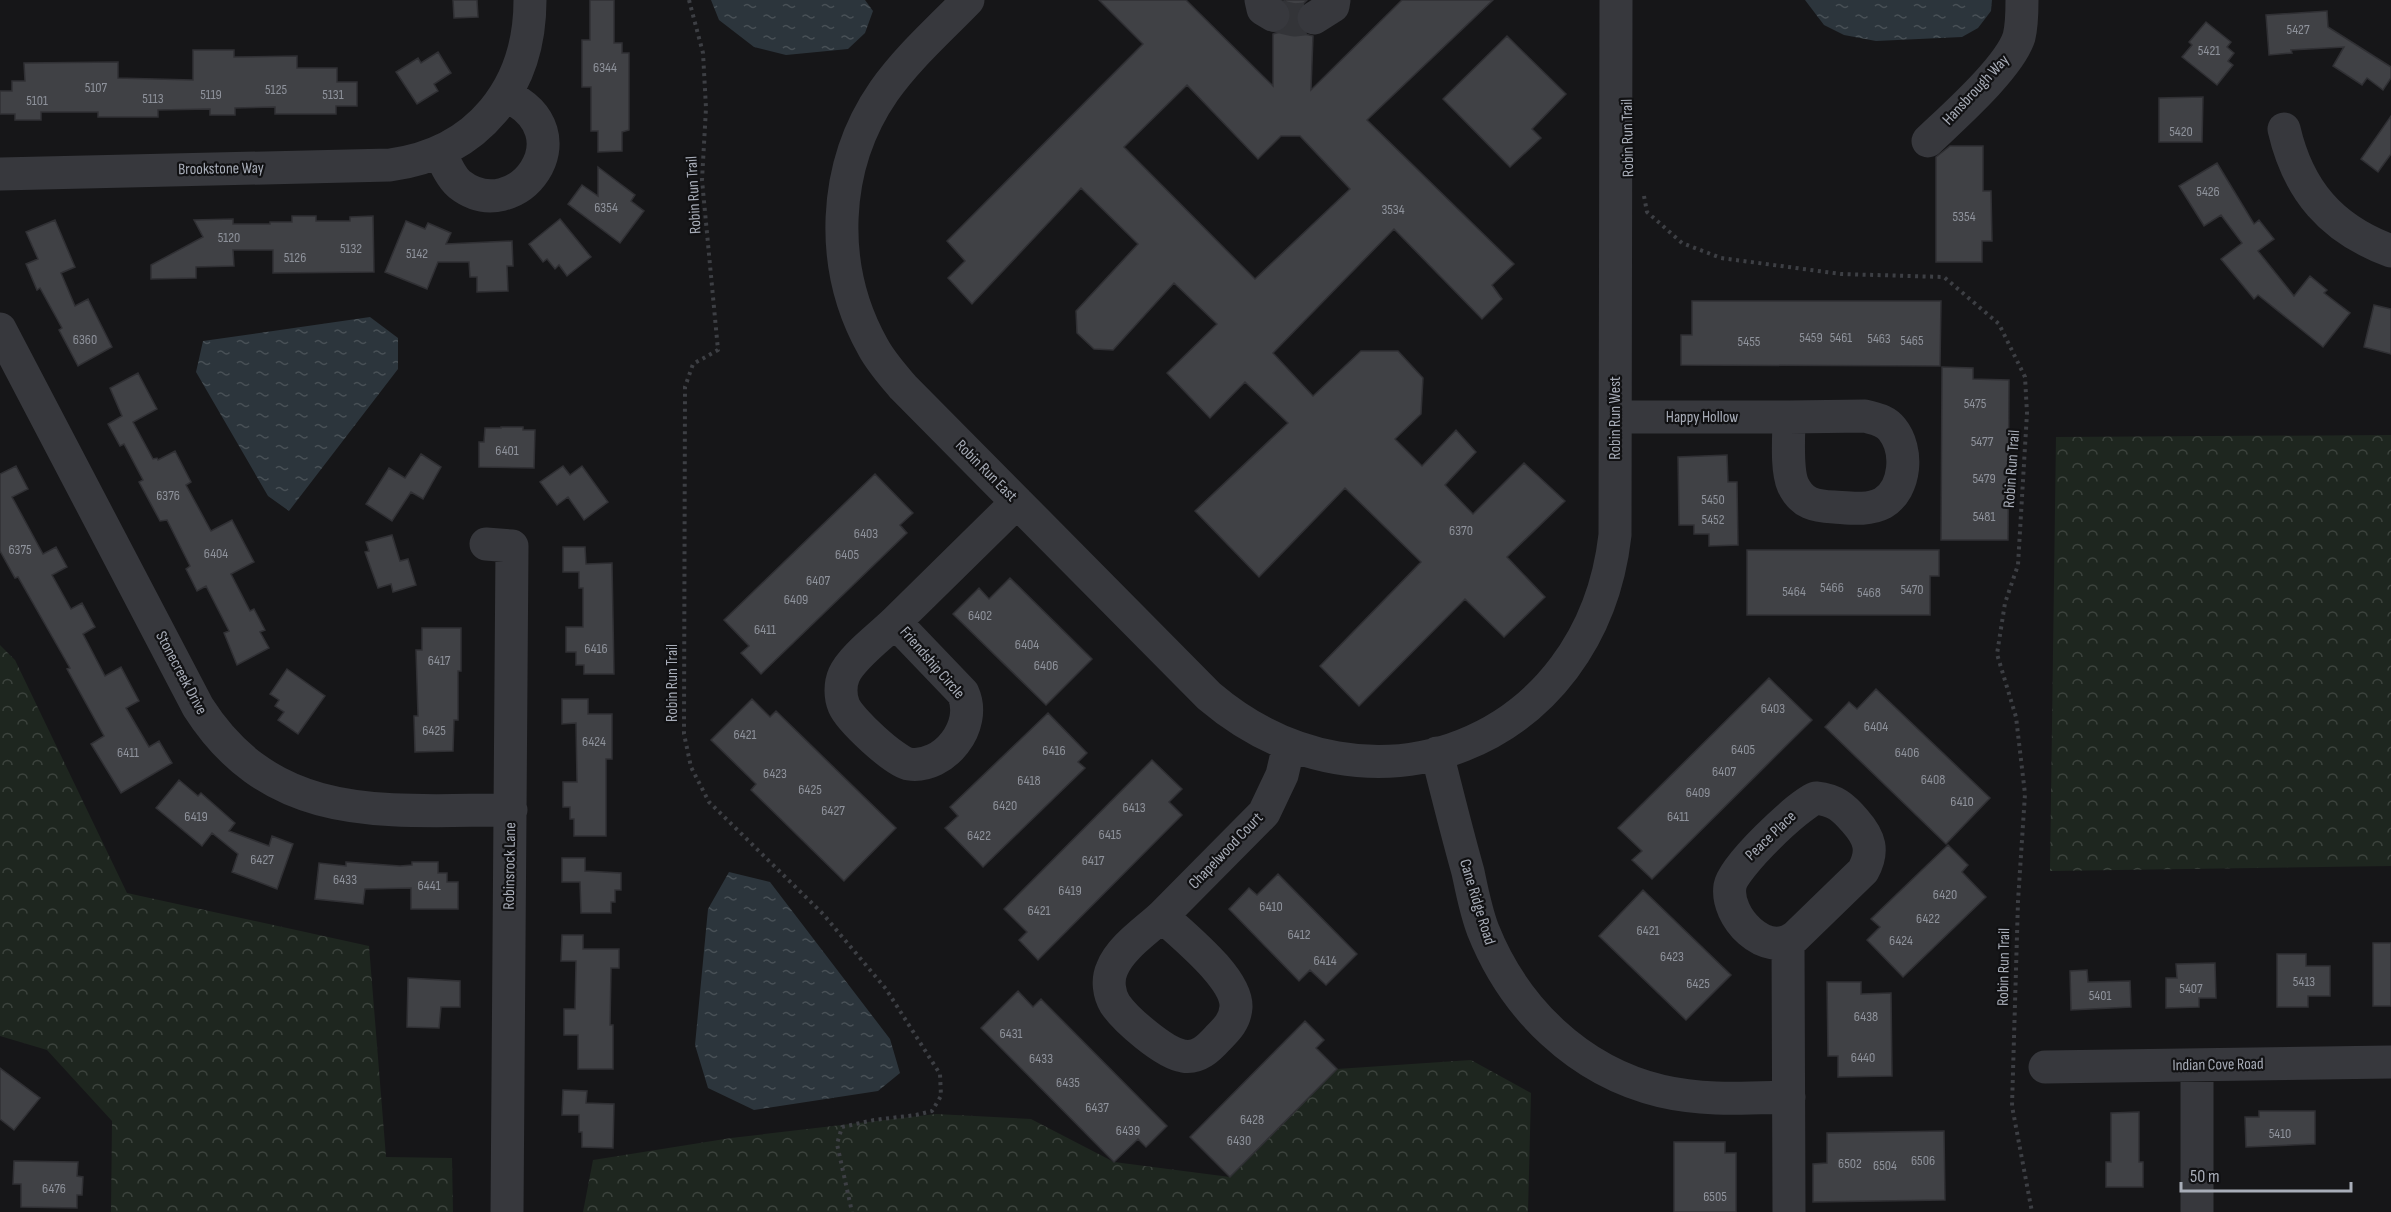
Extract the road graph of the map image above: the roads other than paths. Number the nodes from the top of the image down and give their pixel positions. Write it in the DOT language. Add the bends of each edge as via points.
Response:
graph roads {
  1 [pos="530,0"];
  2 [pos="968,0"];
  3 [pos="1616,0"];
  4 [pos="2022,0"];
  5 [pos="506,95"];
  6 [pos="2284,129"];
  7 [pos="1928,141"];
  8 [pos="440,152"];
  9 [pos="0,174"];
  10 [pos="2391,251"];
  11 [pos="0,330"];
  12 [pos="1616,417"];
  13 [pos="1789,417"];
  14 [pos="1017,501"];
  15 [pos="486,544"];
  16 [pos="895,622"];
  17 [pos="1289,745"];
  18 [pos="1437,753"];
  19 [pos="511,810"];
  20 [pos="1162,916"];
  21 [pos="1788,942"];
  22 [pos="2391,1062"];
  23 [pos="2197,1065"];
  24 [pos="2045,1067"];
  25 [pos="1789,1097"];
  26 [pos="507,1212"];
  27 [pos="1789,1212"];
  28 [pos="2197,1212"];
  1 -- 5 [label="street" via="524,55"];
  2 -- 14 [label="street, Robin Run East" via="904,65 864,125 847,176 842,249 852,299 884,364"];
  3 -- 12 [label="street, Robin Run West"];
  4 -- 7 [label="street, Hansbrough Way" via="2018,37 2007,59"];
  5 -- 8 [label="street, Brookstone Way" via="476,129"];
  5 -- 8 [label="street" via="528,108 542,133 540,162 523,185 500,195 481,195 458,183"];
  6 -- 10 [label="street" via="2301,178 2326,212 2359,237"];
  8 -- 9 [label="street, Brookstone Way" via="390,165"];
  11 -- 19 [label="street, Stonecreek Drive" via="198,707 238,757 291,791 321,801 374,808"];
  12 -- 13 [label="street, Happy Hollow"];
  12 -- 18 [label="street, Robin Run West" via="1615,535 1606,586 1592,624 1558,676 1520,712 1476,740"];
  14 -- 16 [label="street, Friendship Circle"];
  14 -- 17 [label="street, Robin Run East" via="1209,696 1242,721"];
  15 -- 19 [label="street, Robinsrock Lane" via="512,546"];
  17 -- 18 [label="street, Robin Run East" via="1363,761 1405,760"];
  17 -- 20 [label="street, Chapelwood Court" via="1282,776 1264,813"];
  18 -- 25 [label="street, Cane Ridge Road" via="1482,927 1501,970 1538,1019 1585,1058 1612,1074 1660,1091 1712,1098"];
  19 -- 26 [label="street, Robinsrock Lane"];
  21 -- 21 [label="street, Peace Place" via="1868,863 1867,834 1845,809 1827,799 1816,798 1802,805 1739,867 1731,882 1733,909 1755,935 1772,943"];
  21 -- 25 [label="street"];
  22 -- 23 [label="street, Indian Cove Road"];
  23 -- 24 [label="street, Indian Cove Road"];
  23 -- 28 [label="street"];
  25 -- 27 [label="street"];
}
